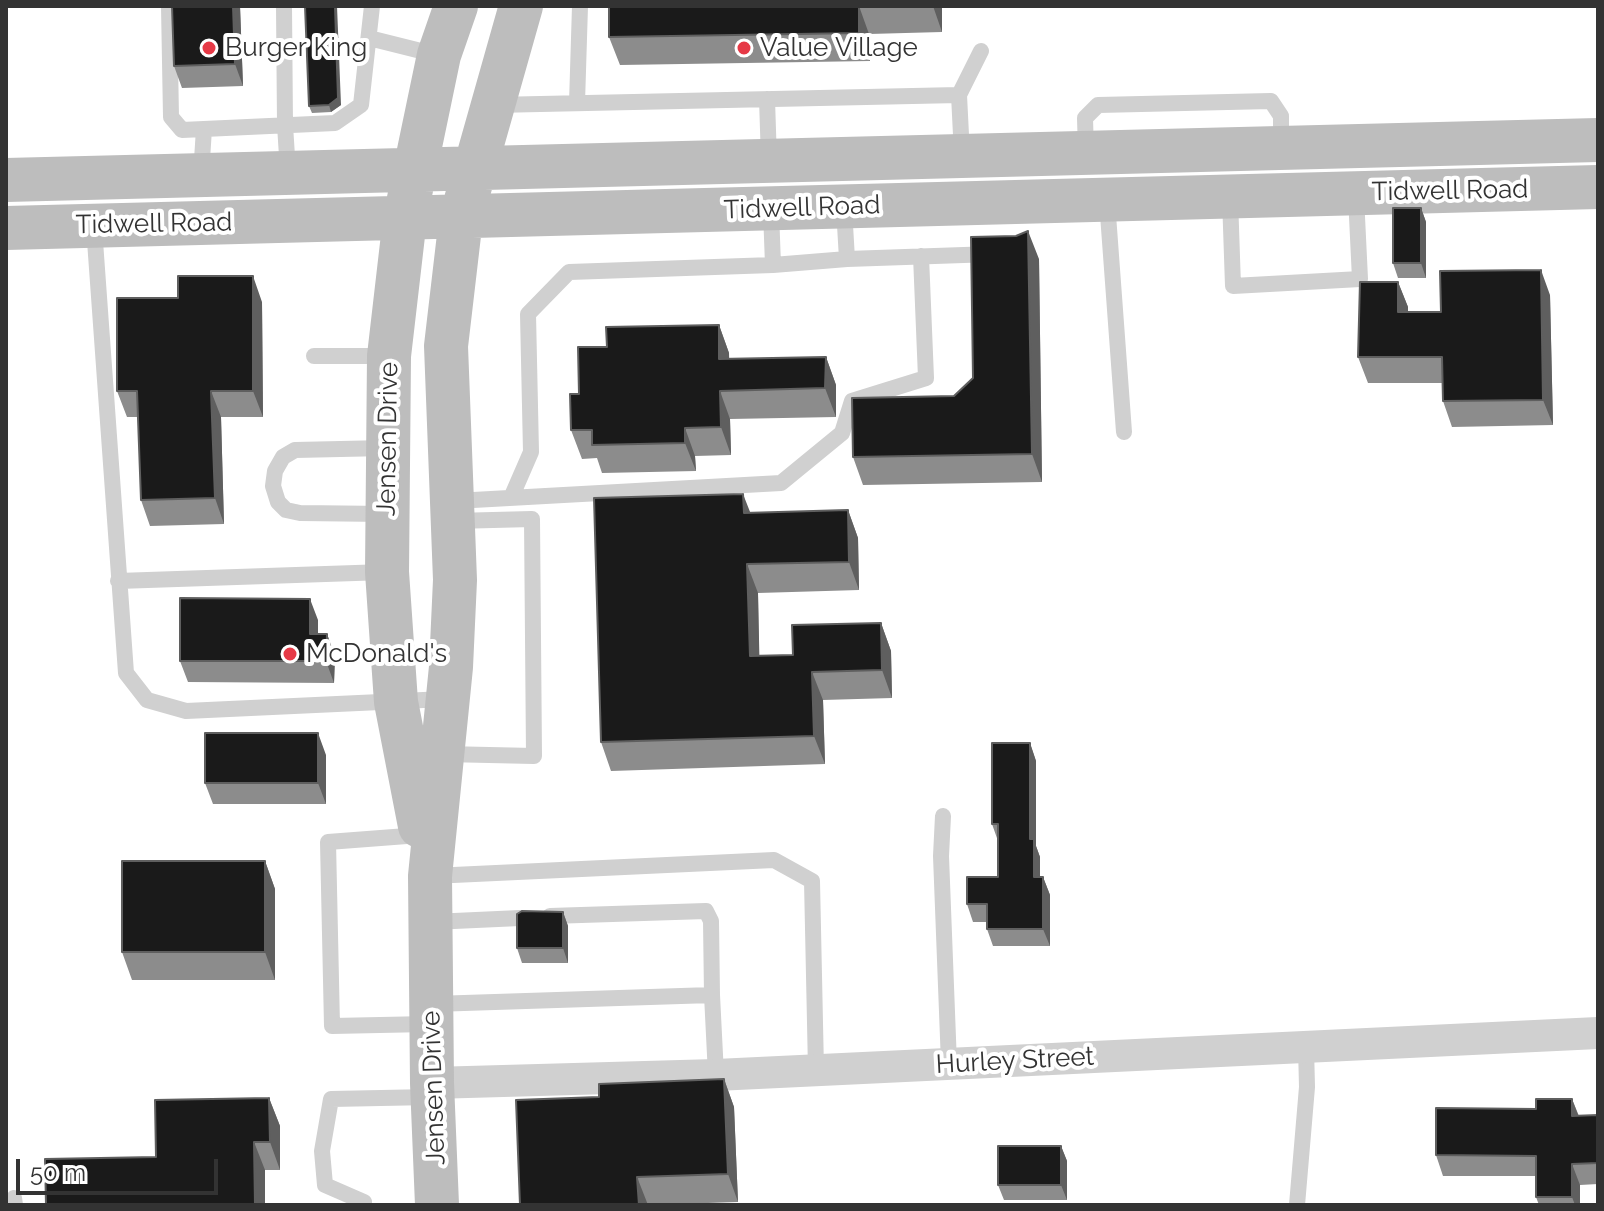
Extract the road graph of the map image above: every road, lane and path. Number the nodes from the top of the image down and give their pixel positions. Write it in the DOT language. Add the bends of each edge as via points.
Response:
graph roads {
  1 [pos="169,6"];
  2 [pos="284,6"];
  3 [pos="372,6"];
  4 [pos="456,6"];
  5 [pos="521,6"];
  6 [pos="580,6"];
  7 [pos="369,38"];
  8 [pos="981,51"];
  9 [pos="439,55"];
  10 [pos="959,95"];
  11 [pos="767,99"];
  12 [pos="577,103"];
  13 [pos="493,105"];
  14 [pos="285,125"];
  15 [pos="204,129"];
  16 [pos="1598,140"];
  17 [pos="1281,148"];
  18 [pos="974,157"];
  19 [pos="769,162"];
  20 [pos="474,170"];
  21 [pos="416,172"];
  22 [pos="288,174"];
  23 [pos="200,176"];
  24 [pos="6,180"];
  25 [pos="1598,187"];
  26 [pos="1356,193"];
  27 [pos="1284,195"];
  28 [pos="1230,196"];
  29 [pos="1106,200"];
  30 [pos="1012,206"];
  31 [pos="844,207"];
  32 [pos="771,209"];
  33 [pos="405,218"];
  34 [pos="461,218"];
  35 [pos="93,226"];
  36 [pos="6,228"];
  37 [pos="1011,253"];
  38 [pos="921,256"];
  39 [pos="847,259"];
  40 [pos="773,265"];
  41 [pos="314,356"];
  42 [pos="389,356"];
  43 [pos="1124,432"];
  44 [pos="388,448"];
  45 [pos="511,498"];
  46 [pos="452,511"];
  47 [pos="387,514"];
  48 [pos="387,572"];
  49 [pos="118,581"];
  50 [pos="446,699"];
  51 [pos="396,702"];
  52 [pos="441,754"];
  53 [pos="943,816"];
  54 [pos="426,856"];
  55 [pos="550,916"];
  56 [pos="520,918"];
  57 [pos="431,922"];
  58 [pos="712,995"];
  59 [pos="432,1014"];
  60 [pos="1598,1033"];
  61 [pos="1306,1047"];
  62 [pos="949,1064"];
  63 [pos="816,1070"];
  64 [pos="716,1075"];
  65 [pos="433,1090"];
  66 [pos="364,1204"];
  67 [pos="437,1205"];
  68 [pos="1297,1205"];
  1 -- 15 [label="lane" via="171,117 182,130"];
  2 -- 14 [label="lane"];
  3 -- 7 [label="lane"];
  4 -- 9 [label="main road, Jensen Drive"];
  5 -- 13 [label="main road, Jensen Drive"];
  6 -- 12 [label="lane"];
  7 -- 9 [label="lane"];
  7 -- 14 [label="lane" via="361,105 335,123"];
  8 -- 10 [label="lane"];
  9 -- 21 [label="main road, Jensen Drive"];
  10 -- 11 [label="lane"];
  10 -- 18 [label="lane"];
  11 -- 12 [label="lane"];
  11 -- 19 [label="lane"];
  12 -- 13 [label="lane"];
  13 -- 20 [label="main road, Jensen Drive"];
  14 -- 15 [label="lane"];
  14 -- 22 [label="lane"];
  15 -- 23 [label="lane"];
  16 -- 17 [label="main road, Tidwell Road"];
  17 -- 18 [label="main road, Tidwell Road"];
  17 -- 27 [label="main road"];
  18 -- 19 [label="main road, Tidwell Road"];
  18 -- 30 [label="main road"];
  19 -- 20 [label="main road, Tidwell Road"];
  19 -- 32 [label="main road"];
  20 -- 21 [label="main road, Tidwell Road"];
  20 -- 34 [label="main road, Jensen Drive"];
  21 -- 22 [label="main road, Tidwell Road"];
  21 -- 33 [label="main road, Jensen Drive"];
  22 -- 23 [label="main road, Tidwell Road"];
  23 -- 24 [label="main road, Tidwell Road"];
  25 -- 26 [label="main road, Tidwell Road"];
  26 -- 27 [label="main road, Tidwell Road"];
  26 -- 28 [label="lane" via="1360,279 1233,286"];
  27 -- 28 [label="main road, Tidwell Road"];
  28 -- 29 [label="main road, Tidwell Road"];
  29 -- 30 [label="main road, Tidwell Road"];
  29 -- 43 [label="lane"];
  30 -- 31 [label="main road, Tidwell Road"];
  31 -- 32 [label="main road, Tidwell Road"];
  31 -- 39 [label="lane"];
  32 -- 34 [label="main road, Tidwell Road"];
  32 -- 40 [label="lane"];
  33 -- 34 [label="main road, Tidwell Road"];
  33 -- 35 [label="main road, Tidwell Road"];
  33 -- 42 [label="main road, Jensen Drive"];
  34 -- 46 [label="main road, Jensen Drive" via="446,346"];
  35 -- 36 [label="main road, Tidwell Road"];
  35 -- 49 [label="lane"];
  37 -- 38 [label="lane"];
  38 -- 39 [label="lane"];
  38 -- 45 [label="lane" via="926,378 852,401 842,433 781,483"];
  39 -- 40 [label="lane"];
  40 -- 45 [label="lane" via="569,272 528,314 531,452"];
  41 -- 42 [label="lane"];
  42 -- 44 [label="main road, Jensen Drive"];
  44 -- 47 [label="main road, Jensen Drive"];
  44 -- 47 [label="lane" via="295,450 283,457 273,486 286,510"];
  45 -- 46 [label="lane"];
  46 -- 50 [label="main road, Jensen Drive" via="455,580"];
  46 -- 52 [label="lane" via="532,519 534,756"];
  47 -- 48 [label="main road, Jensen Drive"];
  48 -- 49 [label="lane"];
  48 -- 51 [label="main road, Jensen Drive"];
  49 -- 51 [label="lane" via="126,673 147,700 186,711"];
  50 -- 51 [label="lane"];
  50 -- 52 [label="main road, Jensen Drive"];
  51 -- 54 [label="main road, Jensen Drive"];
  52 -- 54 [label="main road, Jensen Drive"];
  53 -- 62 [label="lane"];
  54 -- 57 [label="main road, Jensen Drive"];
  54 -- 59 [label="lane" via="328,842 332,1026"];
  54 -- 63 [label="lane" via="774,860 812,881"];
  55 -- 58 [label="lane" via="706,911 711,921"];
  56 -- 57 [label="lane"];
  57 -- 59 [label="main road, Jensen Drive"];
  58 -- 59 [label="lane"];
  58 -- 64 [label="lane"];
  59 -- 65 [label="main road, Jensen Drive"];
  60 -- 61 [label="street, Hurley Street"];
  61 -- 62 [label="street, Hurley Street"];
  61 -- 68 [label="lane"];
  62 -- 63 [label="street, Hurley Street"];
  63 -- 64 [label="street, Hurley Street"];
  64 -- 65 [label="street, Hurley Street"];
  65 -- 66 [label="lane" via="331,1099 322,1151 325,1185"];
  65 -- 67 [label="main road, Jensen Drive"];
}
